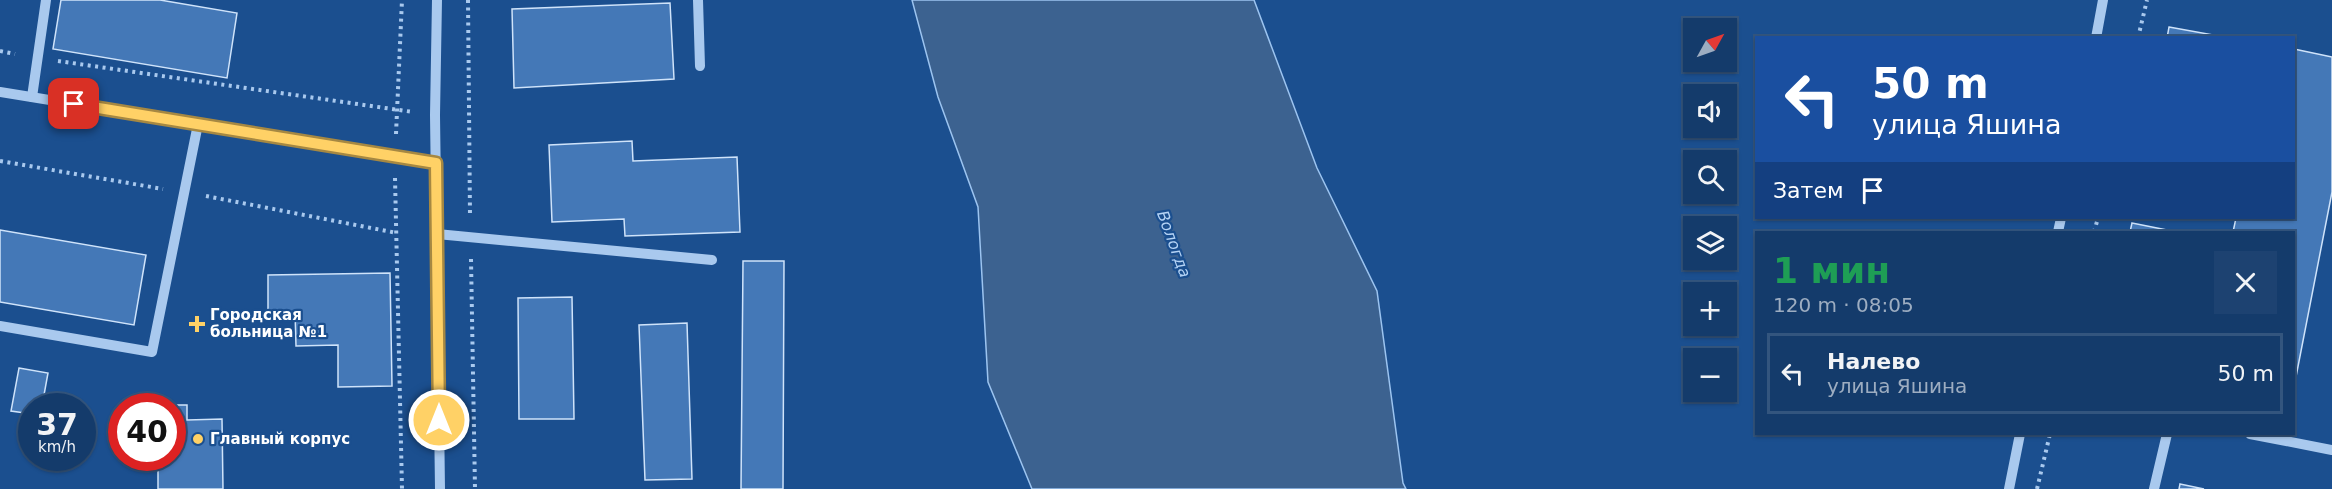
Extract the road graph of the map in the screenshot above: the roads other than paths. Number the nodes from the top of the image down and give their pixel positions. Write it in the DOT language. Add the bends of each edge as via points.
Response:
graph roads {
  1 [pos="46,0"];
  2 [pos="437,0"];
  3 [pos="698,0"];
  4 [pos="2103,0"];
  5 [pos="2096,36"];
  6 [pos="700,66"];
  7 [pos="0,92"];
  8 [pos="32,97"];
  9 [pos="198,124"];
  10 [pos="436,163"];
  11 [pos="437,234"];
  12 [pos="712,260"];
  13 [pos="0,326"];
  14 [pos="2020,435"];
  15 [pos="2167,435"];
  16 [pos="2255,435"];
  17 [pos="2332,450"];
  18 [pos="440,489"];
  19 [pos="2009,489"];
  20 [pos="2154,489"];
  1 -- 8 [label="street"];
  2 -- 10 [label="street"];
  3 -- 6 [label="street"];
  4 -- 5 [label="street"];
  7 -- 8 [label="street"];
  8 -- 9 [label="street"];
  9 -- 10 [label="street"];
  9 -- 13 [label="street" via="152,352"];
  10 -- 11 [label="street"];
  11 -- 12 [label="street"];
  11 -- 18 [label="street"];
  14 -- 19 [label="street"];
  15 -- 20 [label="street"];
  16 -- 17 [label="street"];
}
